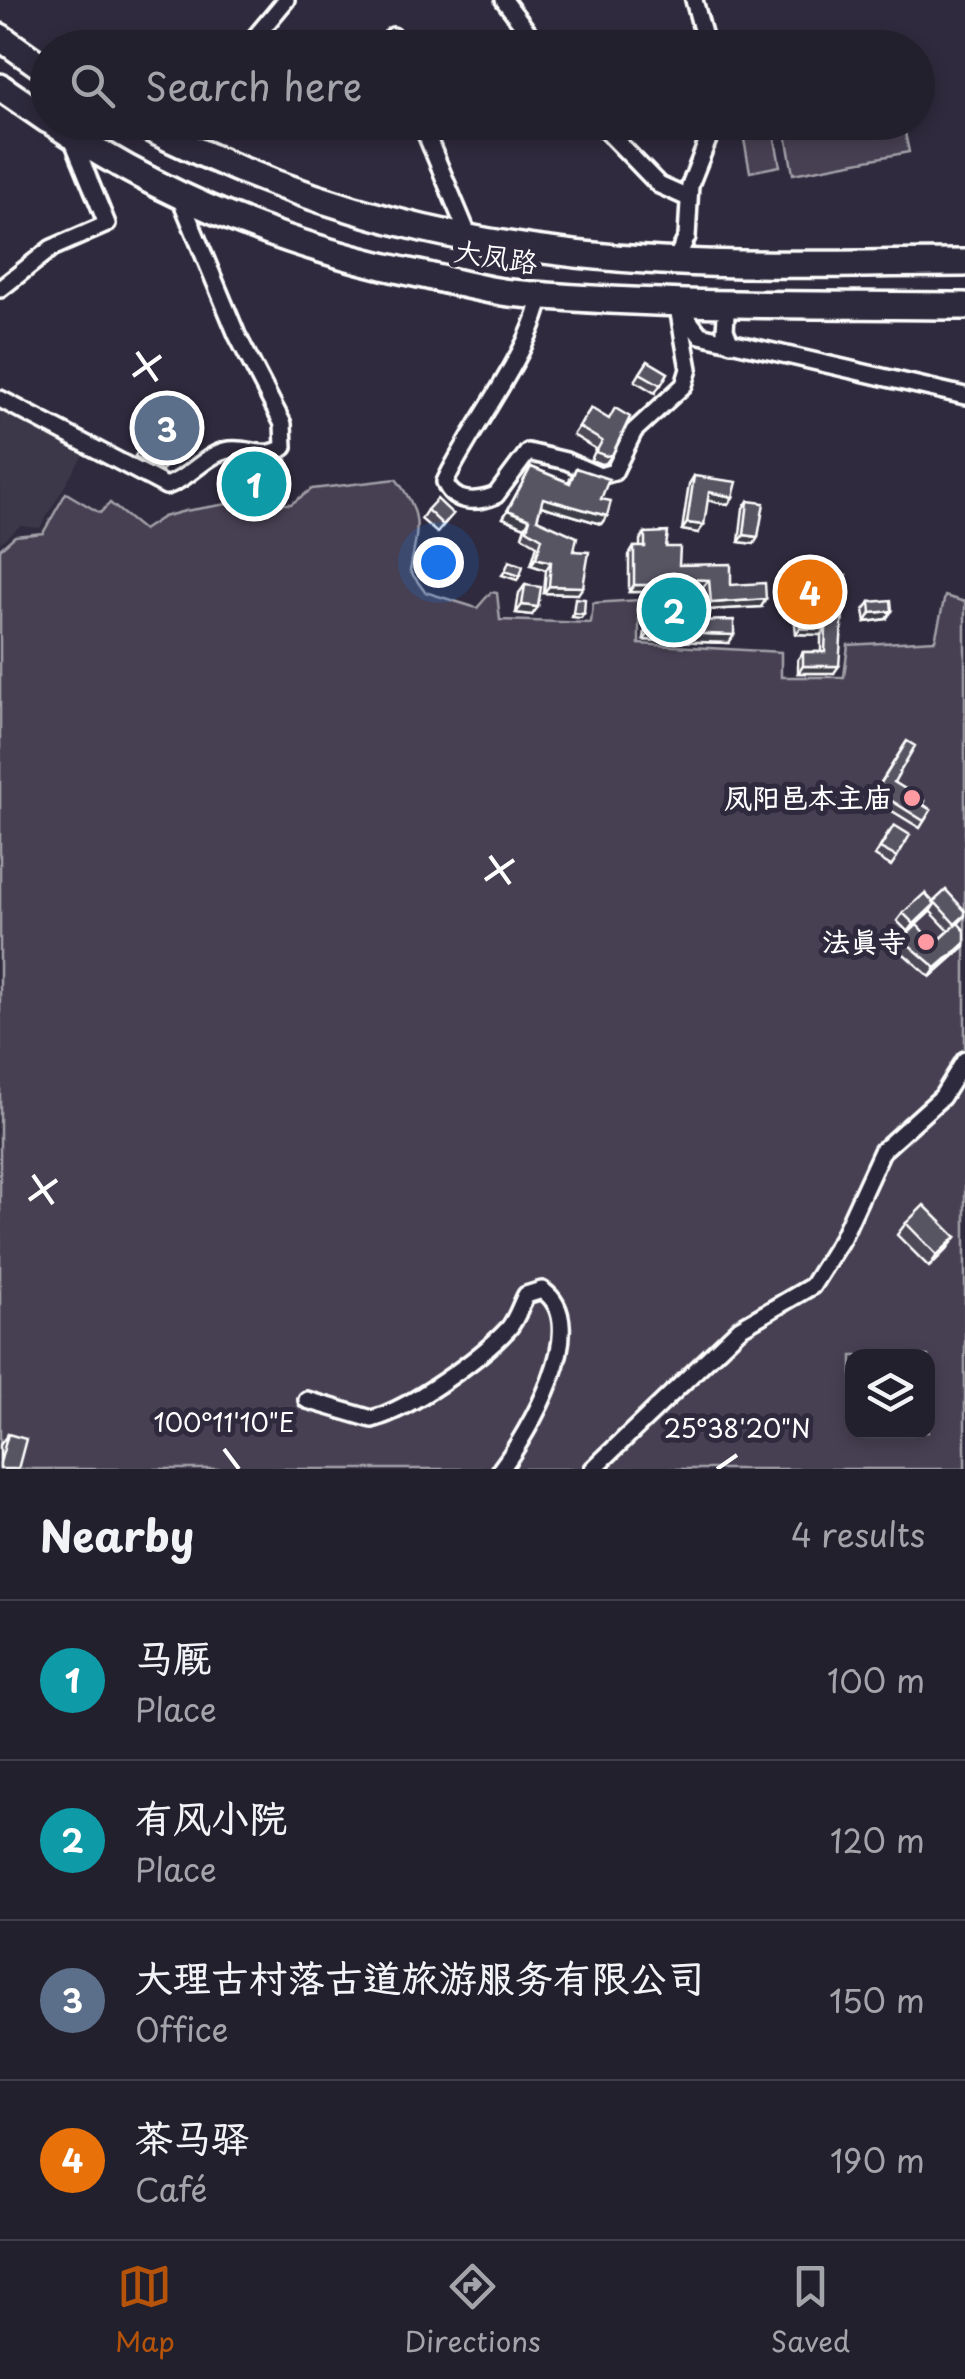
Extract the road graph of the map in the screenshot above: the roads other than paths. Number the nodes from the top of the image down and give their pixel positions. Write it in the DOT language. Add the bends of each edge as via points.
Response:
graph roads {
  1 [pos="286,0"];
  2 [pos="504,0"];
  3 [pos="694,0"];
  4 [pos="261,30"];
  5 [pos="526,30"];
  6 [pos="702,30"];
  7 [pos="0,36"];
  8 [pos="30,58"];
  9 [pos="0,87"];
  10 [pos="30,107"];
  11 [pos="64,140"];
  12 [pos="82,140"];
  13 [pos="188,140"];
  14 [pos="428,140"];
  15 [pos="615,140"];
  16 [pos="708,140"];
  17 [pos="179,195"];
  18 [pos="688,198"];
  19 [pos="468,238"];
  20 [pos="675,262"];
  21 [pos="965,263"];
  22 [pos="0,289"];
  23 [pos="541,294"];
  24 [pos="677,302"];
  25 [pos="727,302"];
  26 [pos="965,306"];
  27 [pos="731,343"];
  28 [pos="965,396"];
  29 [pos="0,400"];
  30 [pos="965,1060"];
  31 [pos="307,1400"];
  32 [pos="501,1469"];
  33 [pos="593,1469"];
  1 -- 4 [label="street"];
  2 -- 5 [label="street"];
  3 -- 6 [label="street"];
  7 -- 8 [label="highway"];
  9 -- 10 [label="highway, 大凤路"];
  11 -- 22 [label="street" via="107,224 52,248"];
  12 -- 17 [label="highway, 大凤路"];
  13 -- 19 [label="highway, 大凤路" via="224,167 336,206"];
  14 -- 19 [label="street"];
  15 -- 18 [label="street" via="659,185"];
  16 -- 18 [label="street"];
  17 -- 23 [label="highway, 大凤路" via="262,231 369,264"];
  17 -- 29 [label="street" via="237,335 284,424 287,440 280,450 225,451 166,486"];
  18 -- 20 [label="street" via="688,237"];
  19 -- 20 [label="highway, 大凤路"];
  20 -- 21 [label="highway, 大凤路"];
  20 -- 24 [label="highway"];
  23 -- 24 [label="highway, 大凤路"];
  23 -- 24 [label="street" via="533,329 444,482 465,500 496,495 528,452 600,476 614,472 634,431 684,385 689,369"];
  24 -- 25 [label="highway, 大凤路"];
  24 -- 27 [label="street" via="700,335"];
  25 -- 26 [label="highway, 大凤路"];
  25 -- 27 [label="street"];
  27 -- 28 [label="street"];
  30 -- 33 [label="street" via="942,1096 882,1151 812,1286 740,1328"];
  31 -- 32 [label="street" via="372,1419 382,1416 502,1334 526,1294 542,1290 560,1311 555,1365 521,1443"];
}
